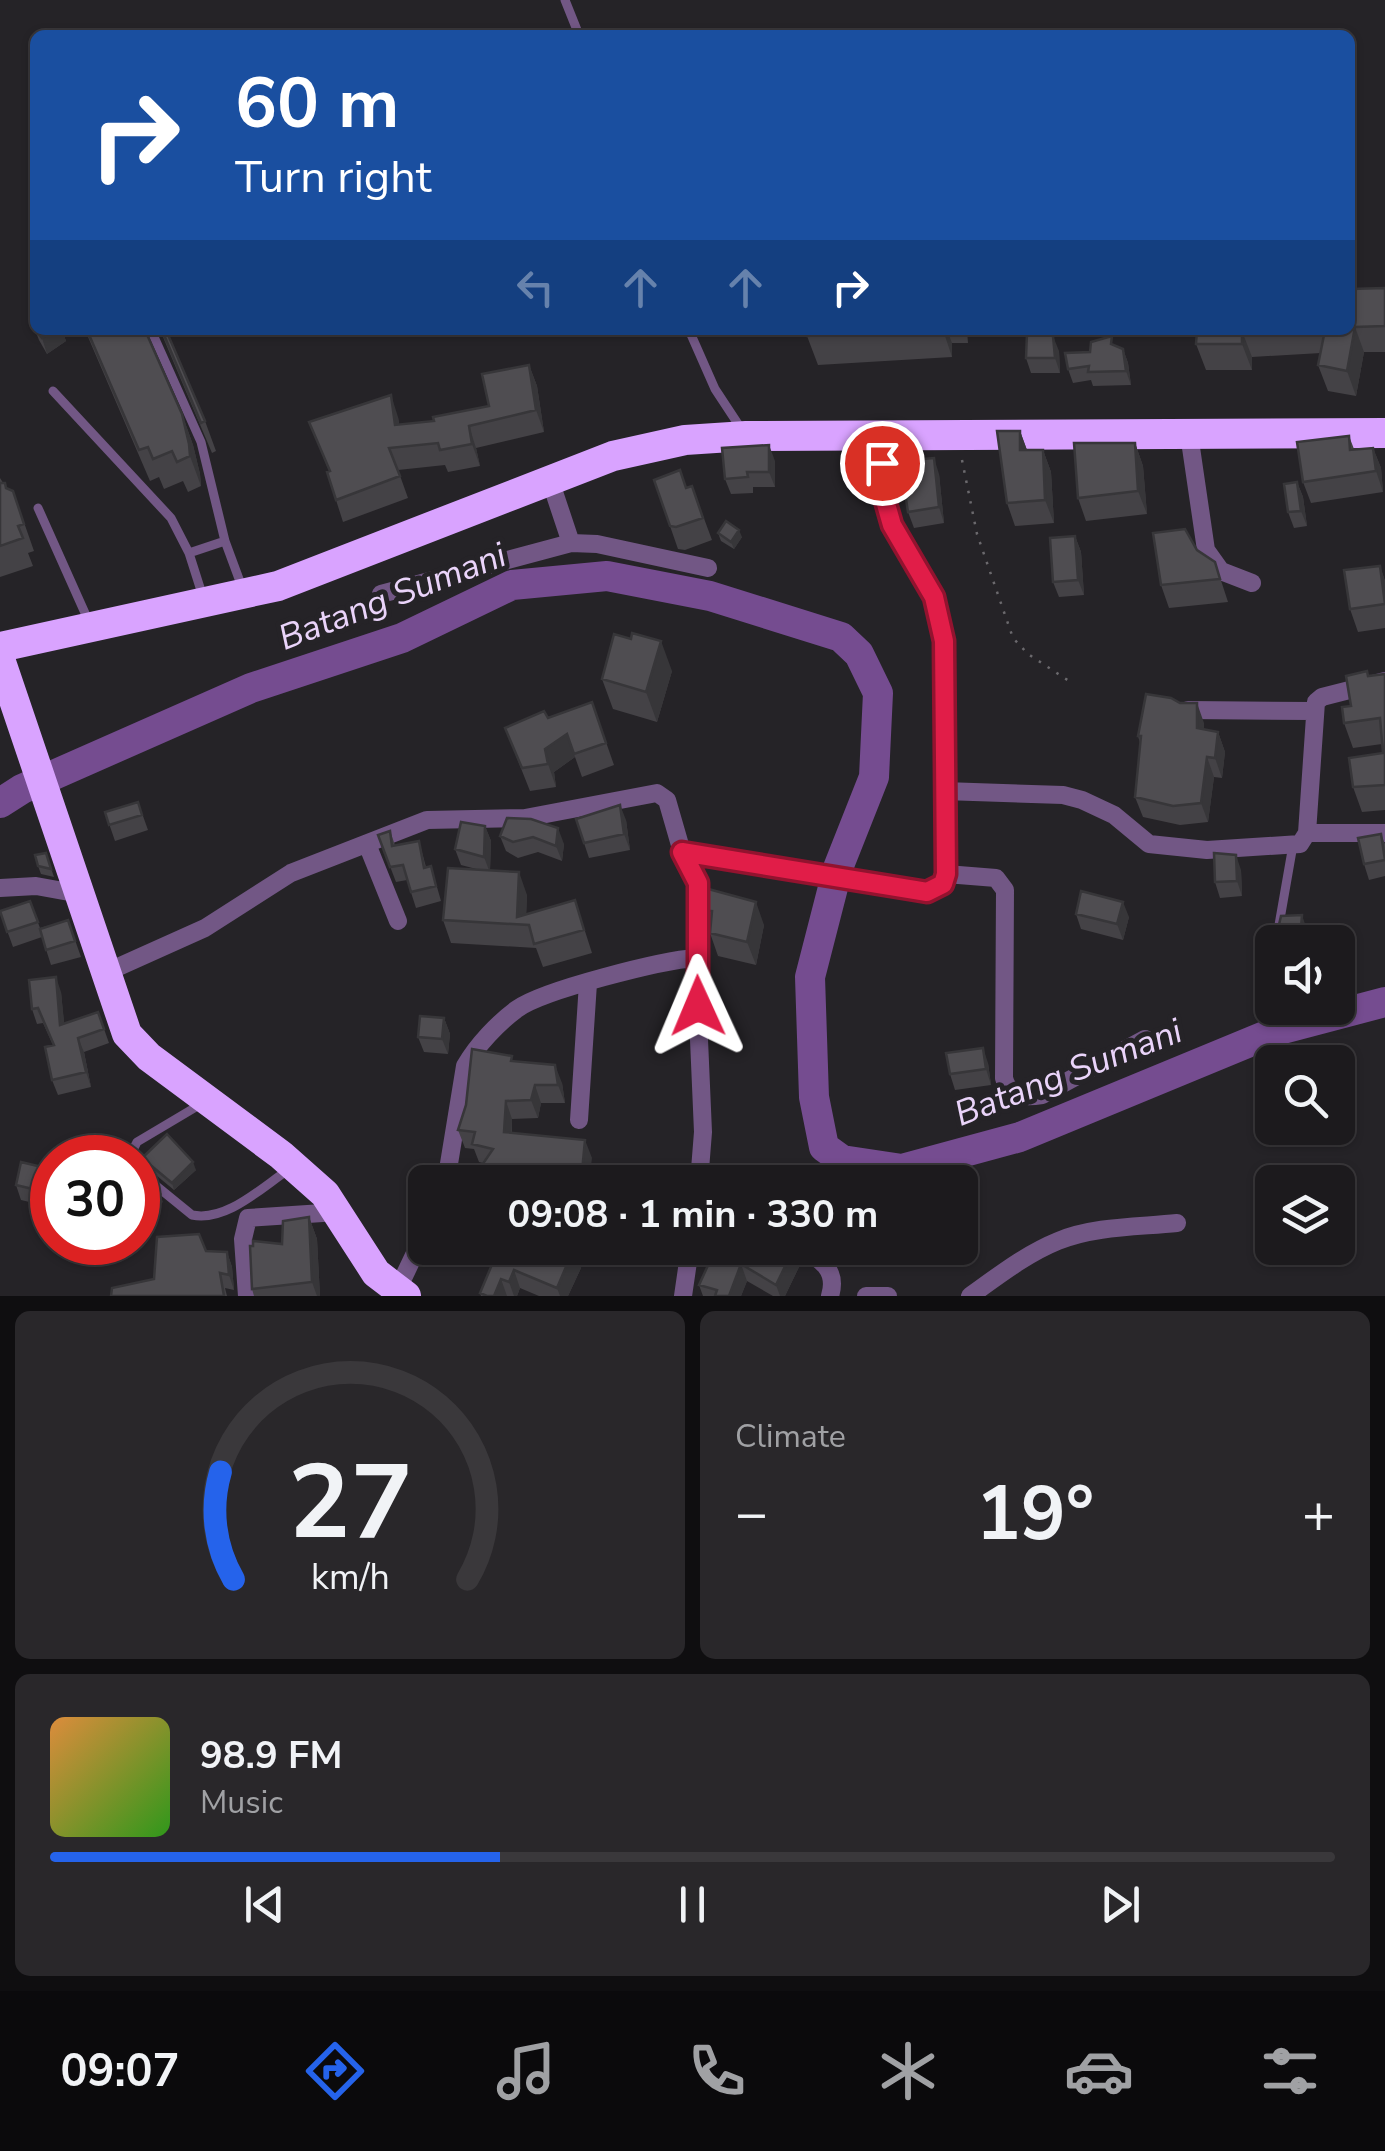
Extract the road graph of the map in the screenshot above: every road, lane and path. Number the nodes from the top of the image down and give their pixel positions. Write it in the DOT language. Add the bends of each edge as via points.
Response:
graph roads {
  1 [pos="566,0"];
  2 [pos="577,30"];
  3 [pos="153,335"];
  4 [pos="690,335"];
  5 [pos="53,391"];
  6 [pos="1385,433"];
  7 [pos="956,434"];
  8 [pos="1189,434"];
  9 [pos="746,436"];
  10 [pos="884,436"];
  11 [pos="550,480"];
  12 [pos="38,508"];
  13 [pos="225,541"];
  14 [pos="571,543"];
  15 [pos="189,553"];
  16 [pos="708,568"];
  17 [pos="1252,584"];
  18 [pos="380,594"];
  19 [pos="244,595"];
  20 [pos="205,604"];
  21 [pos="92,629"];
  22 [pos="0,647"];
  23 [pos="0,659"];
  24 [pos="1385,682"];
  25 [pos="1072,683"];
  26 [pos="1188,710"];
  27 [pos="1313,710"];
  28 [pos="944,791"];
  29 [pos="1385,834"];
  30 [pos="1300,839"];
  31 [pos="367,844"];
  32 [pos="682,852"];
  33 [pos="946,874"];
  34 [pos="0,888"];
  35 [pos="80,894"];
  36 [pos="398,921"];
  37 [pos="1280,925"];
  38 [pos="696,958"];
  39 [pos="107,972"];
  40 [pos="588,983"];
  41 [pos="1145,1038"];
  42 [pos="208,1100"];
  43 [pos="579,1120"];
  44 [pos="149,1135"];
  45 [pos="449,1165"];
  46 [pos="700,1165"];
  47 [pos="295,1166"];
  48 [pos="160,1189"];
  49 [pos="338,1212"];
  50 [pos="1177,1223"];
  51 [pos="413,1265"];
  52 [pos="688,1265"];
  53 [pos="824,1265"];
  54 [pos="402,1294"];
  55 [pos="247,1296"];
  56 [pos="683,1296"];
  57 [pos="830,1296"];
  58 [pos="866,1296"];
  59 [pos="888,1296"];
  60 [pos="970,1296"];
  1 -- 2 [label="lane"];
  3 -- 13 [label="lane" via="201,442"];
  4 -- 9 [label="lane"];
  5 -- 15 [label="lane" via="153,496"];
  6 -- 8 [label="highway"];
  7 -- 8 [label="highway"];
  7 -- 10 [label="highway"];
  7 -- 25 [label="path" via="977,534 1013,638"];
  8 -- 17 [label="street" via="1206,550 1221,571"];
  9 -- 10 [label="highway"];
  9 -- 11 [label="highway" via="675,442"];
  10 -- 28 [label="street" via="882,490 892,525 934,597 944,641"];
  11 -- 14 [label="street"];
  11 -- 19 [label="highway"];
  12 -- 21 [label="lane"];
  13 -- 15 [label="lane"];
  13 -- 19 [label="lane"];
  14 -- 16 [label="street"];
  14 -- 18 [label="street"];
  15 -- 20 [label="lane"];
  19 -- 20 [label="highway"];
  20 -- 21 [label="highway"];
  21 -- 22 [label="highway"];
  23 -- 35 [label="highway"];
  24 -- 27 [label="street" via="1322,697"];
  26 -- 27 [label="street"];
  27 -- 30 [label="street"];
  28 -- 30 [label="street" via="1063,795 1114,815 1149,844 1207,850"];
  28 -- 33 [label="street"];
  29 -- 30 [label="street"];
  30 -- 37 [label="lane"];
  31 -- 32 [label="street" via="436,818 525,818 657,792 666,800"];
  31 -- 36 [label="street"];
  31 -- 39 [label="street" via="291,873 205,928"];
  32 -- 33 [label="street" via="927,892 943,884"];
  32 -- 38 [label="street" via="698,883"];
  33 -- 41 [label="street" via="990,876 1005,890 1007,1089 1042,1094"];
  34 -- 35 [label="street"];
  35 -- 39 [label="highway"];
  38 -- 40 [label="street"];
  38 -- 46 [label="street"];
  39 -- 42 [label="highway" via="120,1019 137,1047"];
  40 -- 43 [label="street"];
  40 -- 45 [label="street" via="518,1008 474,1051 462,1074"];
  42 -- 44 [label="lane"];
  42 -- 47 [label="highway"];
  47 -- 48 [label="lane" via="220,1214 192,1215"];
  47 -- 49 [label="highway"];
  49 -- 54 [label="highway" via="376,1274"];
  49 -- 55 [label="street" via="248,1218"];
  50 -- 60 [label="street" via="1058,1241"];
  51 -- 54 [label="street"];
  52 -- 56 [label="street"];
  53 -- 57 [label="street" via="834,1281"];
  58 -- 59 [label="street"];
}
